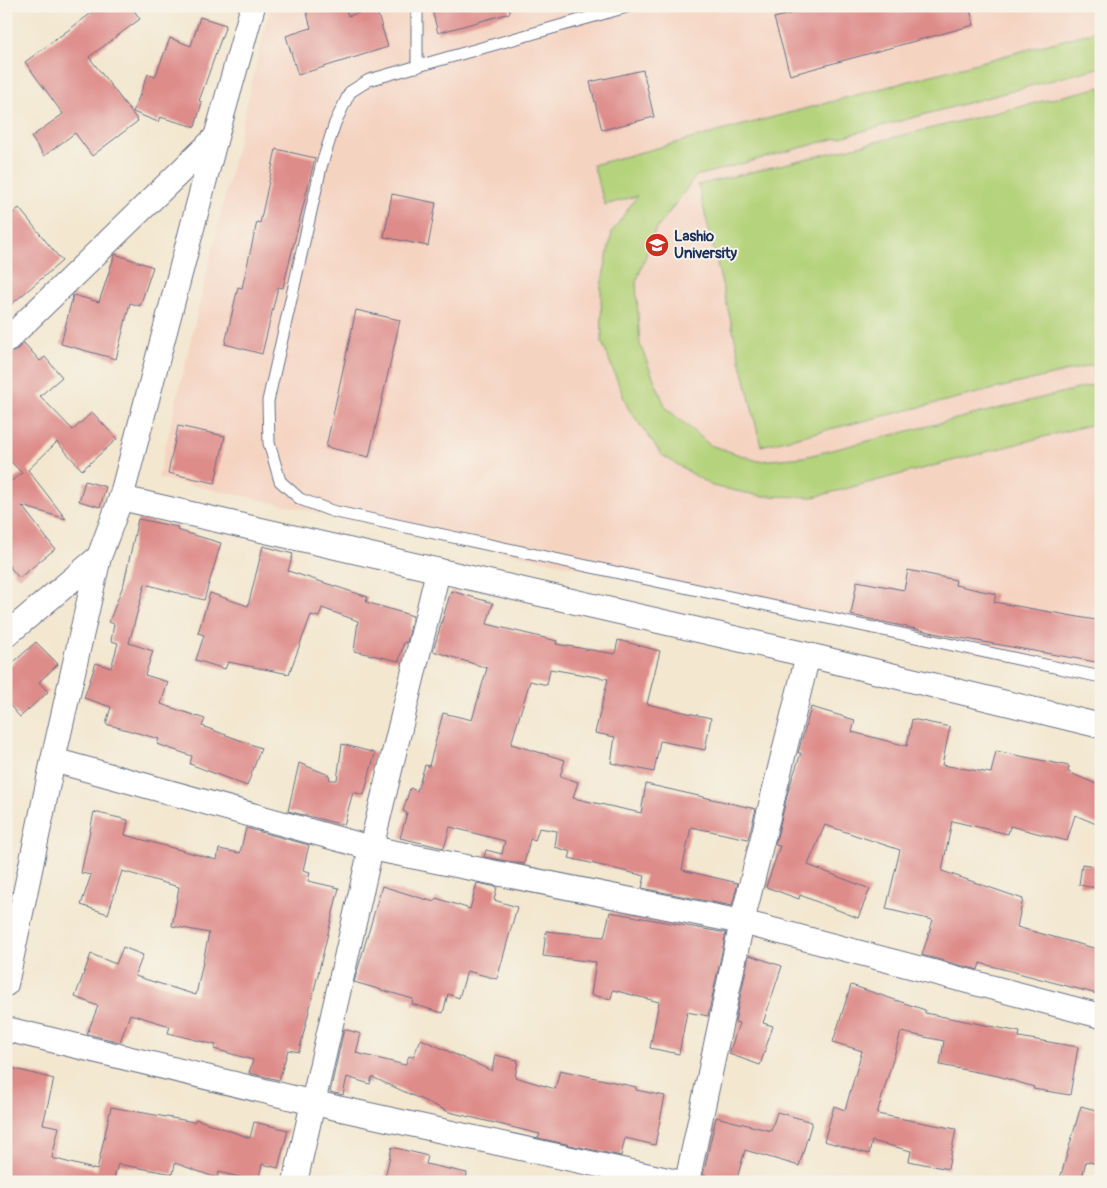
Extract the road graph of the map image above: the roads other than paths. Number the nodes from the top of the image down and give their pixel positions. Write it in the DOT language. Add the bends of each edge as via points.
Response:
graph roads {
  1 [pos="253,6"];
  2 [pos="417,6"];
  3 [pos="630,6"];
  4 [pos="417,67"];
  5 [pos="216,137"];
  6 [pos="6,341"];
  7 [pos="121,498"];
  8 [pos="99,557"];
  9 [pos="438,571"];
  10 [pos="6,635"];
  11 [pos="808,655"];
  12 [pos="1101,677"];
  13 [pos="1101,726"];
  14 [pos="53,760"];
  15 [pos="371,848"];
  16 [pos="742,922"];
  17 [pos="6,984"];
  18 [pos="1101,1016"];
  19 [pos="6,1029"];
  20 [pos="314,1103"];
  21 [pos="296,1182"];
  22 [pos="676,1182"];
  23 [pos="687,1182"];
  1 -- 5 [label="street"];
  2 -- 4 [label="lane"];
  3 -- 4 [label="lane"];
  4 -- 12 [label="lane" via="370,80 350,92 335,123 321,168 268,401 269,443 280,481 300,499 332,511"];
  5 -- 6 [label="street"];
  5 -- 7 [label="street"];
  7 -- 8 [label="street"];
  7 -- 9 [label="street"];
  8 -- 10 [label="street"];
  8 -- 14 [label="street"];
  9 -- 11 [label="street"];
  9 -- 15 [label="street"];
  11 -- 13 [label="street"];
  11 -- 16 [label="street"];
  14 -- 15 [label="street"];
  14 -- 17 [label="street"];
  15 -- 16 [label="street"];
  15 -- 20 [label="street"];
  16 -- 18 [label="street"];
  16 -- 23 [label="street"];
  19 -- 20 [label="street"];
  20 -- 21 [label="street"];
  20 -- 22 [label="street"];
}
